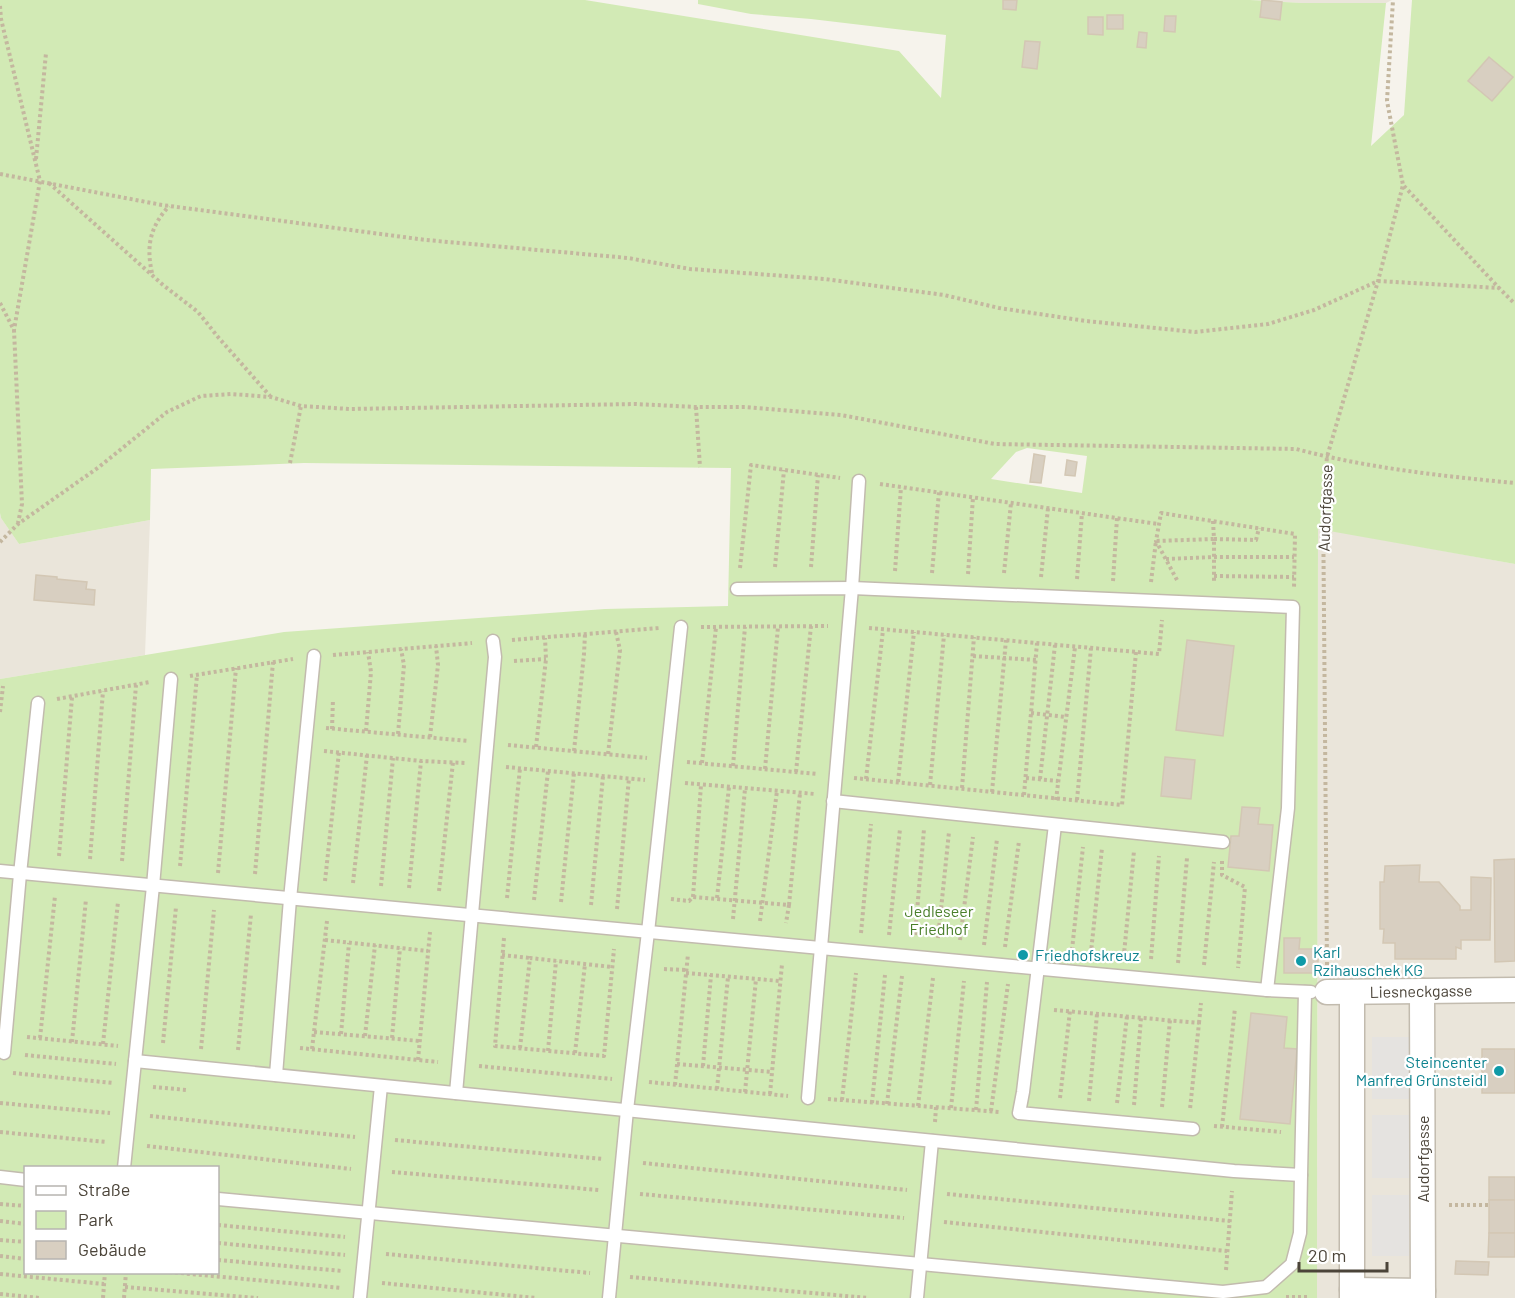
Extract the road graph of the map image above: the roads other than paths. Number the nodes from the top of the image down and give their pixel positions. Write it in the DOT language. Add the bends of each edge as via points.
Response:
graph roads {
  1 [pos="859,481"];
  2 [pos="852,588"];
  3 [pos="737,590"];
  4 [pos="681,627"];
  5 [pos="494,641"];
  6 [pos="314,656"];
  7 [pos="171,679"];
  8 [pos="38,703"];
  9 [pos="833,799"];
  10 [pos="1055,825"];
  11 [pos="1223,842"];
  12 [pos="0,871"];
  13 [pos="20,874"];
  14 [pos="153,886"];
  15 [pos="290,899"];
  16 [pos="472,916"];
  17 [pos="648,933"];
  18 [pos="821,948"];
  19 [pos="1037,969"];
  20 [pos="1268,990"];
  21 [pos="1515,990"];
  22 [pos="1422,991"];
  23 [pos="1316,992"];
  24 [pos="1352,992"];
  25 [pos="4,1053"];
  26 [pos="135,1064"];
  27 [pos="276,1075"];
  28 [pos="381,1086"];
  29 [pos="456,1093"];
  30 [pos="808,1098"];
  31 [pos="627,1110"];
  32 [pos="1191,1129"];
  33 [pos="933,1141"];
  34 [pos="124,1166"];
  35 [pos="1301,1175"];
  36 [pos="0,1177"];
  37 [pos="24,1180"];
  38 [pos="219,1199"];
  39 [pos="368,1213"];
  40 [pos="615,1236"];
  41 [pos="921,1264"];
  42 [pos="1352,1294"];
  43 [pos="1423,1294"];
  44 [pos="360,1298"];
  45 [pos="609,1298"];
  46 [pos="917,1298"];
  1 -- 2 [label="lane"];
  2 -- 3 [label="lane"];
  2 -- 9 [label="lane"];
  2 -- 20 [label="lane" via="1293,607 1288,808"];
  4 -- 17 [label="lane"];
  5 -- 16 [label="lane"];
  6 -- 15 [label="lane"];
  7 -- 14 [label="lane"];
  8 -- 13 [label="lane"];
  9 -- 10 [label="lane"];
  9 -- 18 [label="lane"];
  10 -- 11 [label="lane"];
  10 -- 19 [label="lane"];
  12 -- 13 [label="lane"];
  13 -- 14 [label="lane"];
  13 -- 25 [label="lane"];
  14 -- 15 [label="lane"];
  14 -- 26 [label="lane"];
  15 -- 16 [label="lane"];
  15 -- 27 [label="lane"];
  16 -- 17 [label="lane"];
  16 -- 29 [label="lane"];
  17 -- 18 [label="lane"];
  17 -- 31 [label="lane"];
  18 -- 19 [label="lane"];
  18 -- 30 [label="lane"];
  19 -- 20 [label="lane"];
  19 -- 32 [label="lane" via="1019,1113"];
  20 -- 23 [label="lane"];
  21 -- 22 [label="street, Liesneckgasse"];
  22 -- 24 [label="street, Liesneckgasse"];
  22 -- 43 [label="street, Audorfgasse"];
  23 -- 24 [label="street, Liesneckgasse"];
  23 -- 35 [label="lane" via="1301,1133"];
  24 -- 42 [label="street, Audorfgasse"];
  26 -- 27 [label="lane"];
  26 -- 34 [label="lane"];
  27 -- 28 [label="lane"];
  28 -- 29 [label="lane"];
  28 -- 39 [label="lane"];
  29 -- 31 [label="lane"];
  31 -- 33 [label="lane"];
  31 -- 40 [label="lane"];
  33 -- 35 [label="lane"];
  33 -- 41 [label="lane"];
  35 -- 41 [label="lane" via="1300,1233 1292,1264 1266,1287 1223,1292"];
  36 -- 37 [label="lane"];
  38 -- 39 [label="lane"];
  39 -- 40 [label="lane"];
  39 -- 44 [label="lane"];
  40 -- 41 [label="lane"];
  40 -- 45 [label="lane"];
  41 -- 46 [label="lane"];
  42 -- 43 [label="street, Audorfgasse"];
}
